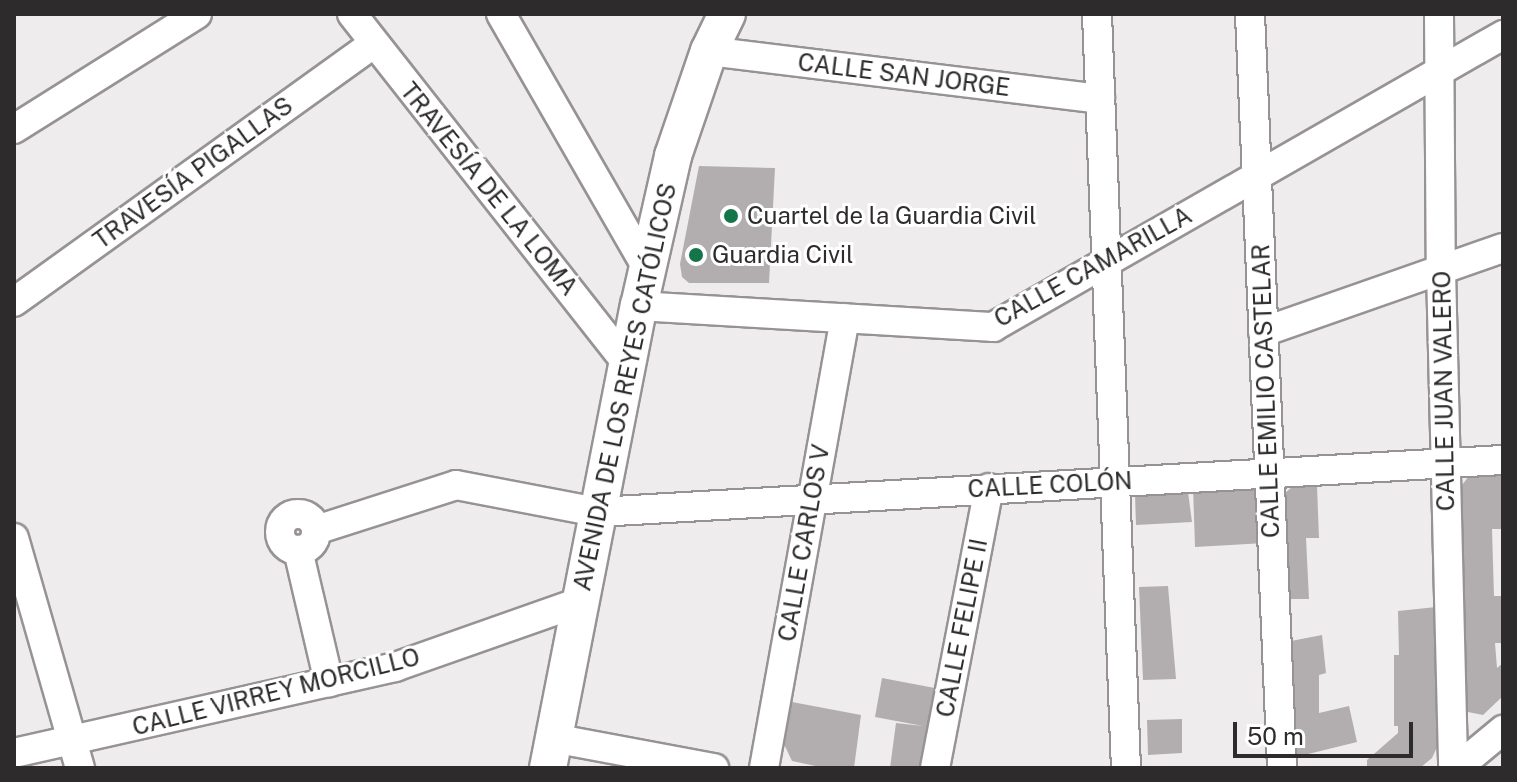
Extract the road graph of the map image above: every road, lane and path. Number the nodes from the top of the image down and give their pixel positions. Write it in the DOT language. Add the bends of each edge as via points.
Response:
graph roads {
  1 [pos="197,14"];
  2 [pos="352,14"];
  3 [pos="501,14"];
  4 [pos="727,14"];
  5 [pos="1097,14"];
  6 [pos="1250,14"];
  7 [pos="1439,14"];
  8 [pos="1503,35"];
  9 [pos="373,44"];
  10 [pos="709,51"];
  11 [pos="1440,71"];
  12 [pos="1100,99"];
  13 [pos="14,129"];
  14 [pos="1257,174"];
  15 [pos="1503,248"];
  16 [pos="1107,262"];
  17 [pos="647,268"];
  18 [pos="1441,270"];
  19 [pos="14,302"];
  20 [pos="639,306"];
  21 [pos="845,318"];
  22 [pos="1263,332"];
  23 [pos="627,363"];
  24 [pos="1503,460"];
  25 [pos="1446,463"];
  26 [pos="1269,473"];
  27 [pos="1115,481"];
  28 [pos="989,488"];
  29 [pos="812,498"];
  30 [pos="598,512"];
  31 [pos="14,538"];
  32 [pos="580,602"];
  33 [pos="329,682"];
  34 [pos="1503,730"];
  35 [pos="72,741"];
  36 [pos="14,753"];
  37 [pos="550,753"];
  38 [pos="80,768"];
  39 [pos="714,768"];
  40 [pos="764,768"];
  41 [pos="935,768"];
  42 [pos="1126,768"];
  43 [pos="1282,768"];
  44 [pos="1455,768"];
  1 -- 13 [label="street"];
  2 -- 9 [label="street, TRAVESÍA DE LA LOMA"];
  3 -- 17 [label="street"];
  4 -- 10 [label="street, AVENIDA DE LOS REYES CATÓLICOS"];
  5 -- 12 [label="street"];
  6 -- 14 [label="street, CALLE EMILIO CASTELAR"];
  7 -- 11 [label="street, CALLE JUAN VALERO"];
  8 -- 11 [label="street, CALLE CAMARILLA"];
  9 -- 19 [label="street, TRAVESÍA PIGALLAS"];
  9 -- 23 [label="street, TRAVESÍA DE LA LOMA"];
  10 -- 12 [label="street, CALLE SAN JORGE"];
  10 -- 17 [label="street, AVENIDA DE LOS REYES CATÓLICOS" via="673,156"];
  11 -- 14 [label="street, CALLE CAMARILLA"];
  11 -- 18 [label="street, CALLE JUAN VALERO"];
  12 -- 16 [label="street"];
  14 -- 16 [label="street, CALLE CAMARILLA"];
  14 -- 22 [label="street, CALLE EMILIO CASTELAR"];
  15 -- 18 [label="street"];
  16 -- 21 [label="street, CALLE CAMARILLA" via="993,327"];
  16 -- 27 [label="street"];
  17 -- 20 [label="street, AVENIDA DE LOS REYES CATÓLICOS"];
  18 -- 22 [label="street"];
  18 -- 25 [label="street, CALLE JUAN VALERO"];
  20 -- 21 [label="street, CALLE CAMARILLA"];
  20 -- 23 [label="street, AVENIDA DE LOS REYES CATÓLICOS"];
  21 -- 29 [label="street, CALLE CARLOS V"];
  22 -- 26 [label="street, CALLE EMILIO CASTELAR"];
  23 -- 30 [label="street, AVENIDA DE LOS REYES CATÓLICOS"];
  24 -- 25 [label="street, CALLE COLÓN"];
  25 -- 26 [label="street, CALLE COLÓN"];
  25 -- 44 [label="street, CALLE JUAN VALERO"];
  26 -- 27 [label="street, CALLE COLÓN"];
  26 -- 43 [label="street, CALLE EMILIO CASTELAR"];
  27 -- 28 [label="street, CALLE COLÓN"];
  27 -- 42 [label="street"];
  28 -- 29 [label="street, CALLE COLÓN"];
  28 -- 41 [label="street, CALLE FELIPE II"];
  29 -- 30 [label="street, CALLE COLÓN"];
  29 -- 40 [label="street, CALLE CARLOS V"];
  30 -- 32 [label="street, AVENIDA DE LOS REYES CATÓLICOS"];
  30 -- 33 [label="street, CALLE COLÓN" via="456,485 307,540"];
  31 -- 35 [label="street"];
  32 -- 33 [label="street, CALLE VIRREY MORCILLO" via="395,667"];
  32 -- 37 [label="street, AVENIDA DE LOS REYES CATÓLICOS"];
  33 -- 35 [label="street, CALLE VIRREY MORCILLO"];
  34 -- 44 [label="street"];
  35 -- 36 [label="street, CALLE VIRREY MORCILLO"];
  35 -- 38 [label="street"];
  37 -- 39 [label="street"];
}
